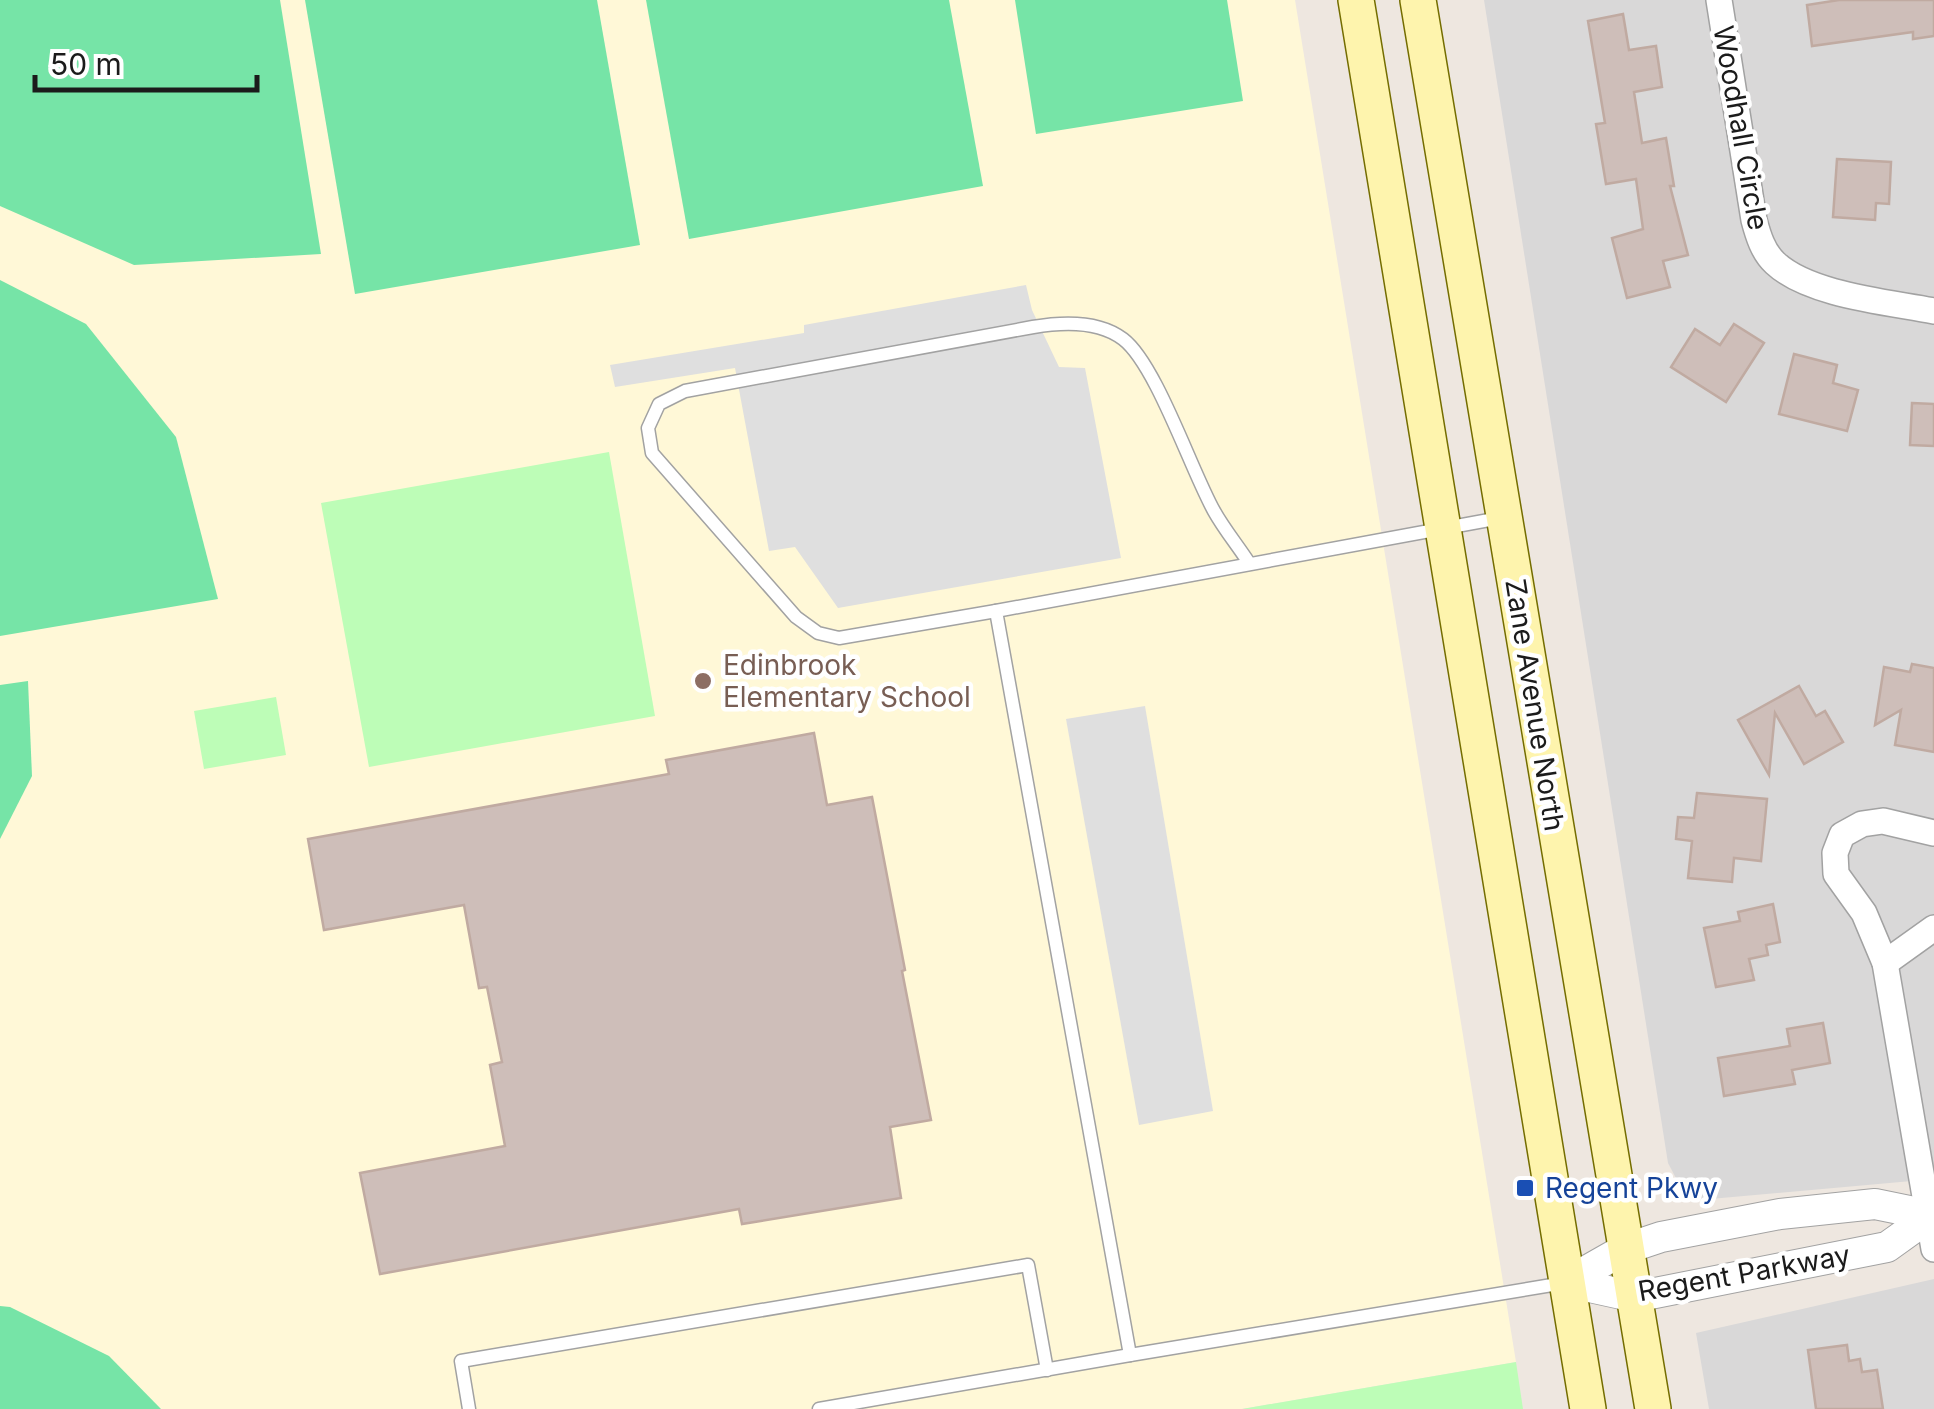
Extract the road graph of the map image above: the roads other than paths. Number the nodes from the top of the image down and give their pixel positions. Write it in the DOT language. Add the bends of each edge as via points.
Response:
graph roads {
  1 [pos="1356,0"];
  2 [pos="1418,0"];
  3 [pos="1719,0"];
  4 [pos="1934,311"];
  5 [pos="1504,517"];
  6 [pos="1442,528"];
  7 [pos="1249,563"];
  8 [pos="996,611"];
  9 [pos="1934,833"];
  10 [pos="1934,928"];
  11 [pos="1885,963"];
  12 [pos="1931,1216"];
  13 [pos="1625,1248"];
  14 [pos="1934,1249"];
  15 [pos="1567,1282"];
  16 [pos="1635,1297"];
  17 [pos="1130,1356"];
  18 [pos="1048,1370"];
  19 [pos="469,1409"];
  20 [pos="819,1409"];
  21 [pos="1588,1409"];
  22 [pos="1653,1409"];
  1 -- 6 [label="main road"];
  2 -- 5 [label="main road, Zane Avenue North"];
  3 -- 4 [label="street, Woodhall Circle" via="1754,220 1772,260 1811,284"];
  5 -- 6 [label="lane"];
  5 -- 13 [label="main road, Zane Avenue North"];
  6 -- 7 [label="lane"];
  6 -- 15 [label="main road"];
  7 -- 8 [label="lane"];
  7 -- 8 [label="lane" via="1214,512 1143,362 1124,340 1096,326 1043,325 686,391 659,404 648,428 652,453 796,617 818,632 839,638"];
  8 -- 17 [label="lane"];
  9 -- 11 [label="street" via="1883,822 1842,834 1836,874 1864,913"];
  10 -- 11 [label="street"];
  11 -- 12 [label="street"];
  12 -- 13 [label="street, Regent Parkway" via="1875,1204 1780,1214"];
  12 -- 14 [label="street"];
  12 -- 16 [label="street, Regent Parkway" via="1887,1247"];
  13 -- 15 [label="street, Regent Parkway"];
  13 -- 16 [label="main road, Zane Avenue North"];
  15 -- 16 [label="street, Regent Parkway"];
  15 -- 17 [label="lane"];
  15 -- 21 [label="main road"];
  16 -- 22 [label="main road, Zane Avenue North"];
  17 -- 18 [label="lane"];
  18 -- 19 [label="lane" via="1028,1265 460,1362"];
  18 -- 20 [label="lane"];
}
